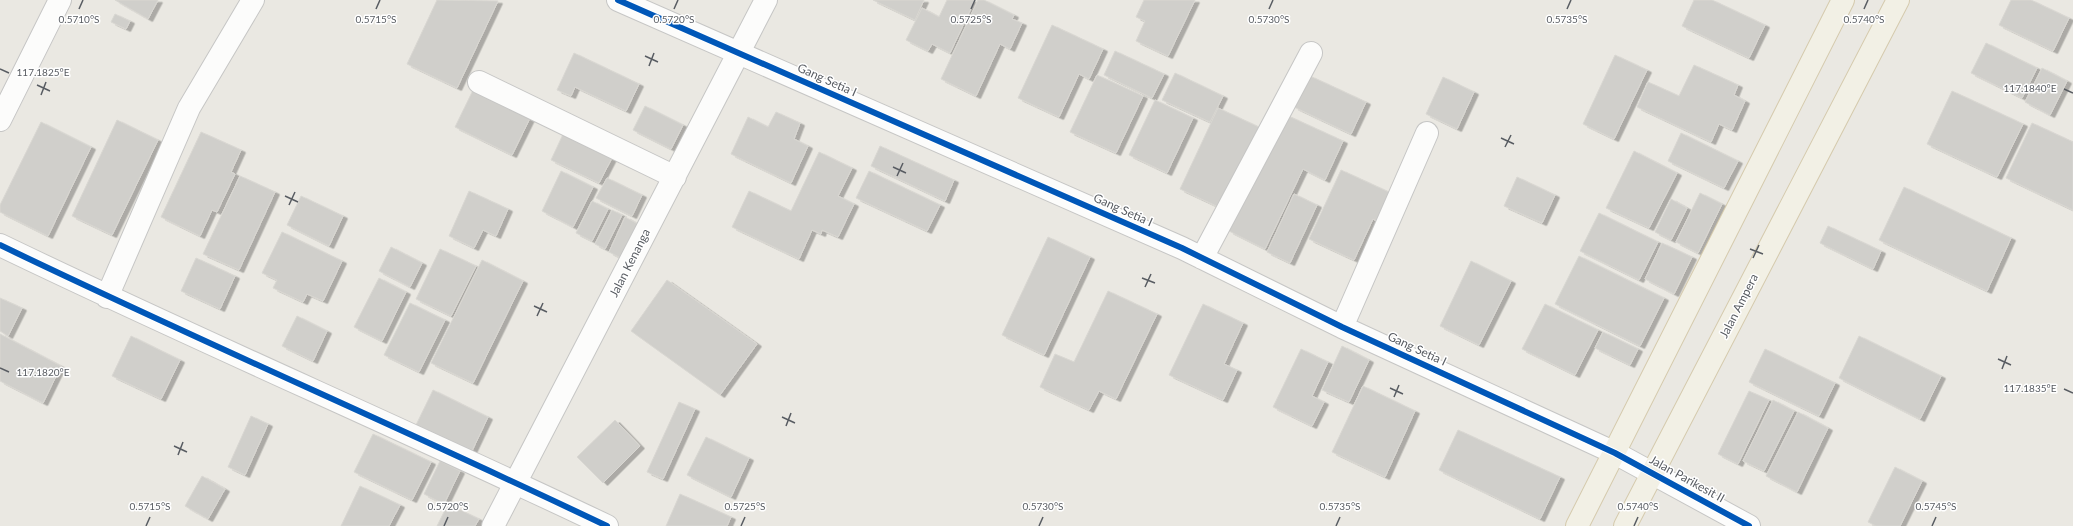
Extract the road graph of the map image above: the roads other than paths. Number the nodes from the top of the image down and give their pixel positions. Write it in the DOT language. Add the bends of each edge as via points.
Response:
graph roads {
  1 [pos="60,0"];
  2 [pos="253,0"];
  3 [pos="618,0"];
  4 [pos="766,0"];
  5 [pos="1843,0"];
  6 [pos="1898,0"];
  7 [pos="1311,53"];
  8 [pos="739,54"];
  9 [pos="480,82"];
  10 [pos="0,120"];
  11 [pos="1427,133"];
  12 [pos="675,177"];
  13 [pos="0,245"];
  14 [pos="1202,258"];
  15 [pos="107,297"];
  16 [pos="1342,327"];
  17 [pos="1615,453"];
  18 [pos="1652,473"];
  19 [pos="516,482"];
  20 [pos="493,526"];
  21 [pos="607,526"];
  22 [pos="1578,526"];
  23 [pos="1625,526"];
  24 [pos="1749,526"];
  1 -- 10 [label="street"];
  2 -- 15 [label="street" via="189,108"];
  3 -- 8 [label="street, Gang Setia I"];
  4 -- 8 [label="street, Jalan Kenanga"];
  5 -- 17 [label="main road"];
  6 -- 18 [label="main road, Jalan Ampera"];
  7 -- 14 [label="street"];
  8 -- 12 [label="street, Jalan Kenanga"];
  8 -- 14 [label="street, Gang Setia I"];
  9 -- 12 [label="street"];
  11 -- 16 [label="street"];
  12 -- 19 [label="street, Jalan Kenanga"];
  13 -- 15 [label="street"];
  14 -- 16 [label="street, Gang Setia I"];
  15 -- 19 [label="street"];
  16 -- 17 [label="street, Gang Setia I"];
  17 -- 18 [label="street, Jalan Parikesit II"];
  17 -- 22 [label="main road"];
  18 -- 23 [label="main road, Jalan Ampera"];
  18 -- 24 [label="street, Jalan Parikesit II"];
  19 -- 20 [label="street, Jalan Kenanga"];
  19 -- 21 [label="street"];
}
